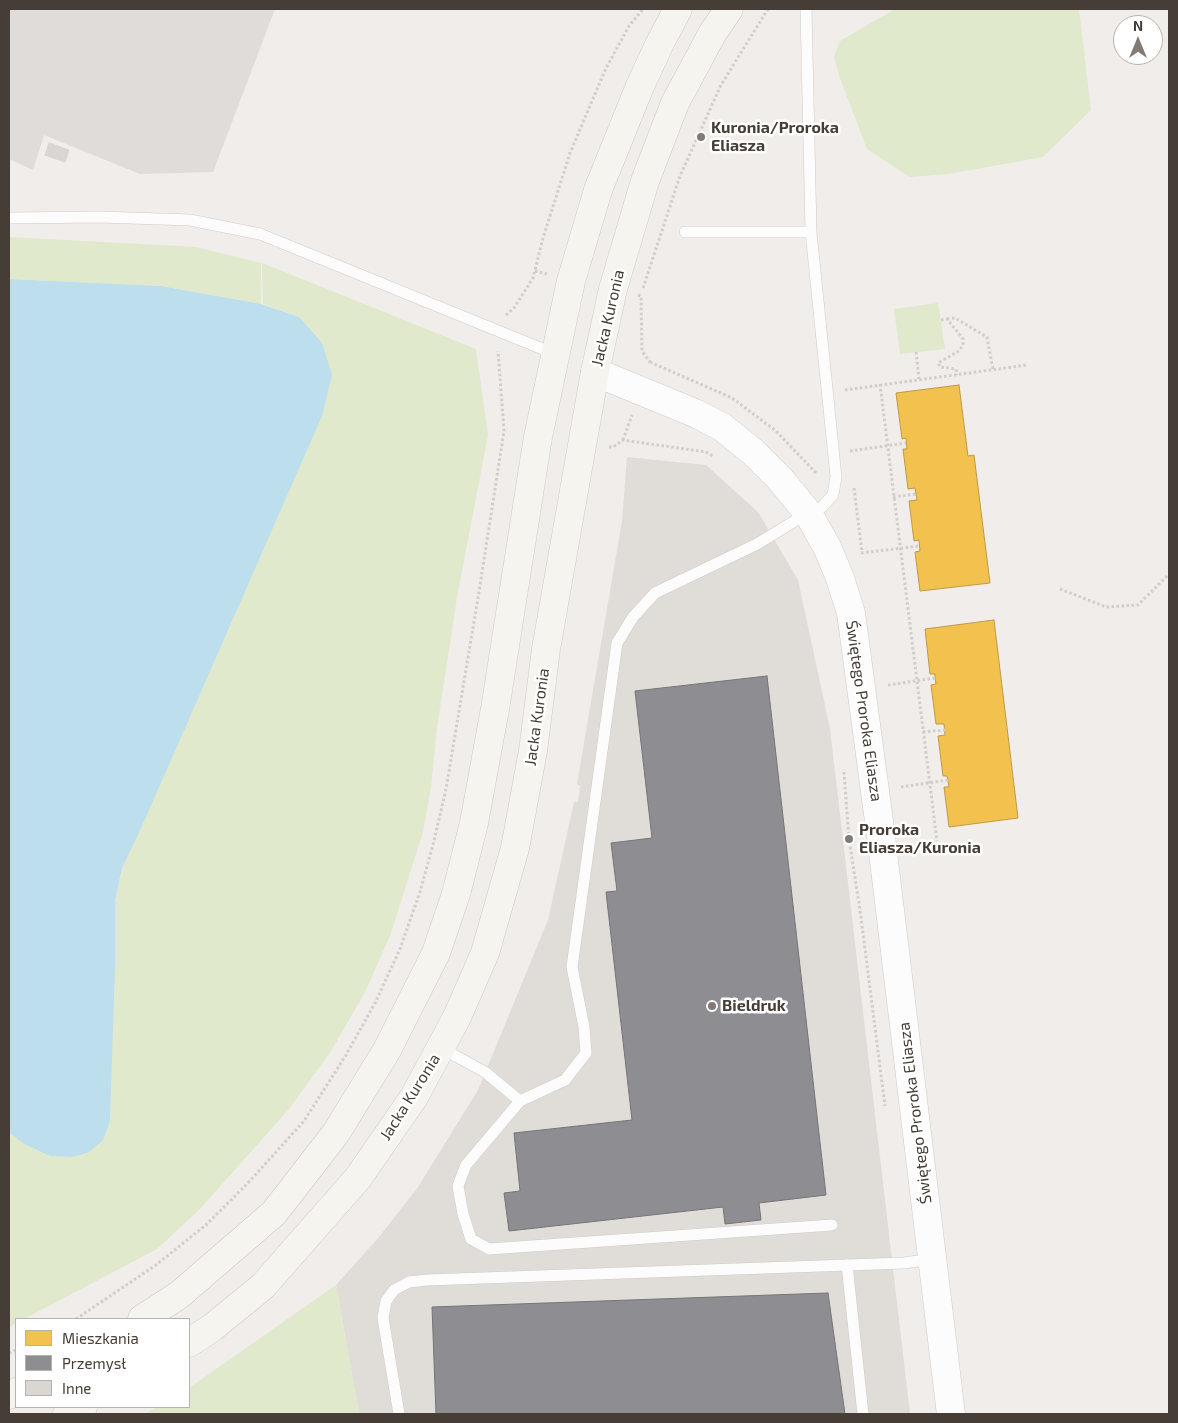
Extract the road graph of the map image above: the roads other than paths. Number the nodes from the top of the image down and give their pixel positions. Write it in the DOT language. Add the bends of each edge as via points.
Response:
graph roads {
  1 [pos="678,9"];
  2 [pos="729,9"];
  3 [pos="806,9"];
  4 [pos="9,218"];
  5 [pos="685,232"];
  6 [pos="811,232"];
  7 [pos="555,354"];
  8 [pos="595,372"];
  9 [pos="808,513"];
  10 [pos="440,1048"];
  11 [pos="520,1101"];
  12 [pos="832,1225"];
  13 [pos="932,1259"];
  14 [pos="847,1265"];
  15 [pos="144,1318"];
  16 [pos="190,1343"];
  17 [pos="81,1408"];
  18 [pos="67,1414"];
  19 [pos="399,1414"];
  20 [pos="863,1414"];
  21 [pos="951,1414"];
  1 -- 7 [label="main road" via="640,86 598,190 571,280"];
  2 -- 8 [label="main road, Jacka Kuronia" via="675,103 645,181 613,289"];
  3 -- 6 [label="lane"];
  4 -- 7 [label="lane" via="190,220 260,234"];
  5 -- 6 [label="lane"];
  6 -- 9 [label="lane" via="836,477 833,494 822,507"];
  7 -- 8 [label="main road"];
  7 -- 15 [label="main road" via="538,437 474,823 456,894 436,953 387,1050 336,1133 274,1213 179,1296"];
  8 -- 9 [label="street, Świętego Proroka Eliasza" via="722,427 760,458"];
  8 -- 10 [label="main road, Jacka Kuronia" via="546,648 533,751 515,848 486,953 458,1017"];
  9 -- 11 [label="lane" via="757,544 655,593 633,617 617,643 572,966 586,1052 565,1080"];
  9 -- 13 [label="street, Świętego Proroka Eliasza" via="828,549 851,613"];
  10 -- 11 [label="lane" via="485,1072"];
  10 -- 16 [label="main road, Jacka Kuronia" via="414,1098 358,1178 262,1286"];
  11 -- 12 [label="lane" via="466,1165 458,1186 462,1214 471,1239 489,1249"];
  13 -- 14 [label="lane"];
  13 -- 21 [label="street, Świętego Proroka Eliasza"];
  14 -- 19 [label="lane" via="409,1282 394,1290 386,1300 383,1318"];
  14 -- 20 [label="lane"];
  17 -- 18 [label="main road"];
}
